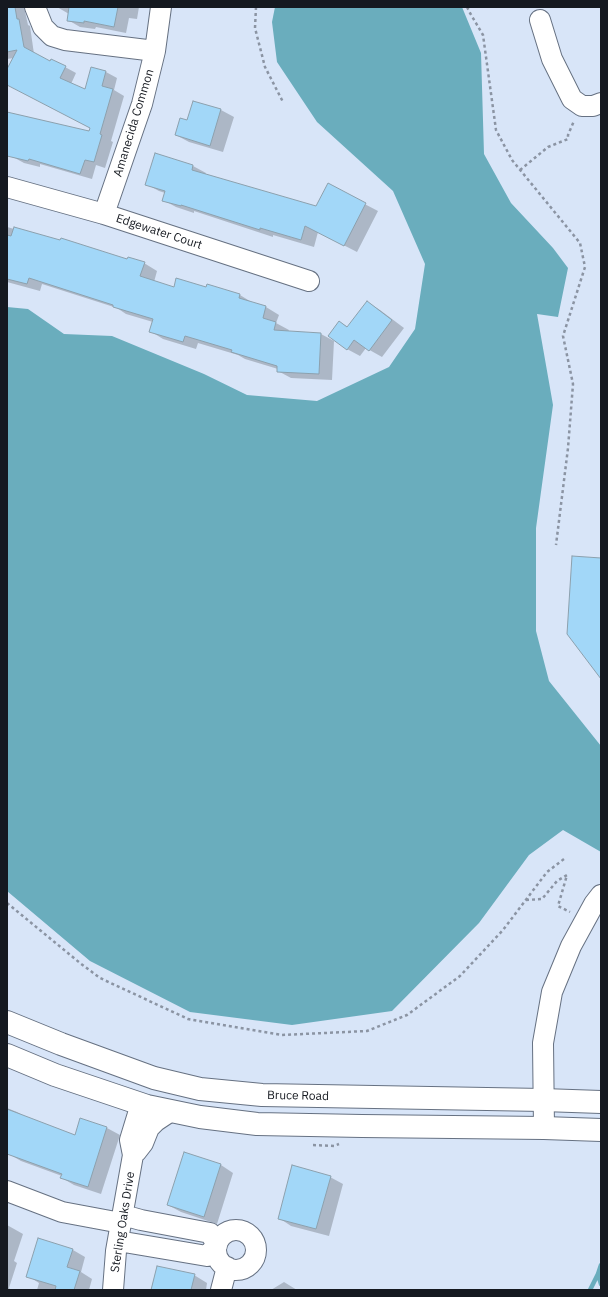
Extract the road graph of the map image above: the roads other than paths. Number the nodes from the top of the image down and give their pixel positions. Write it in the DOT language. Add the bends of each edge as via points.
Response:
graph roads {
  1 [pos="36,7"];
  2 [pos="161,7"];
  3 [pos="540,20"];
  4 [pos="155,50"];
  5 [pos="601,103"];
  6 [pos="7,187"];
  7 [pos="104,214"];
  8 [pos="309,281"];
  9 [pos="601,896"];
  10 [pos="7,1022"];
  11 [pos="7,1055"];
  12 [pos="262,1095"];
  13 [pos="543,1100"];
  14 [pos="601,1102"];
  15 [pos="141,1104"];
  16 [pos="171,1111"];
  17 [pos="544,1128"];
  18 [pos="601,1130"];
  19 [pos="133,1155"];
  20 [pos="7,1191"];
  21 [pos="121,1226"];
  22 [pos="217,1245"];
  23 [pos="227,1267"];
  24 [pos="113,1290"];
  25 [pos="221,1290"];
  1 -- 4 [label="street" via="43,27 52,36 66,40"];
  2 -- 4 [label="street, Amanecida Common"];
  3 -- 5 [label="street" via="552,59 572,99 582,106"];
  4 -- 7 [label="street, Amanecida Common" via="142,104"];
  6 -- 7 [label="street, Edgewater Court"];
  7 -- 8 [label="street, Edgewater Court"];
  9 -- 13 [label="street" via="571,946 552,992 543,1043"];
  10 -- 12 [label="main road, Bruce Road" via="154,1078 200,1089"];
  11 -- 15 [label="main road" via="55,1075"];
  12 -- 13 [label="main road, Bruce Road"];
  12 -- 15 [label="main road" via="249,1104 237,1105 160,1092 147,1095"];
  13 -- 14 [label="main road, Bruce Road"];
  13 -- 17 [label="street"];
  15 -- 16 [label="main road"];
  15 -- 19 [label="street, Sterling Oaks Drive" via="130,1140"];
  16 -- 17 [label="main road" via="257,1124"];
  16 -- 19 [label="street, Sterling Oaks Drive" via="149,1128 143,1143"];
  17 -- 18 [label="main road"];
  19 -- 21 [label="street, Sterling Oaks Drive"];
  20 -- 21 [label="street" via="62,1212"];
  21 -- 22 [label="street" via="141,1220 210,1233"];
  21 -- 22 [label="street" via="207,1256"];
  21 -- 24 [label="street, Sterling Oaks Drive"];
  22 -- 23 [label="street" via="218,1258"];
  22 -- 23 [label="street" via="224,1234 230,1231 243,1231 253,1239 256,1251 251,1263 240,1269"];
  23 -- 25 [label="street"];
}
